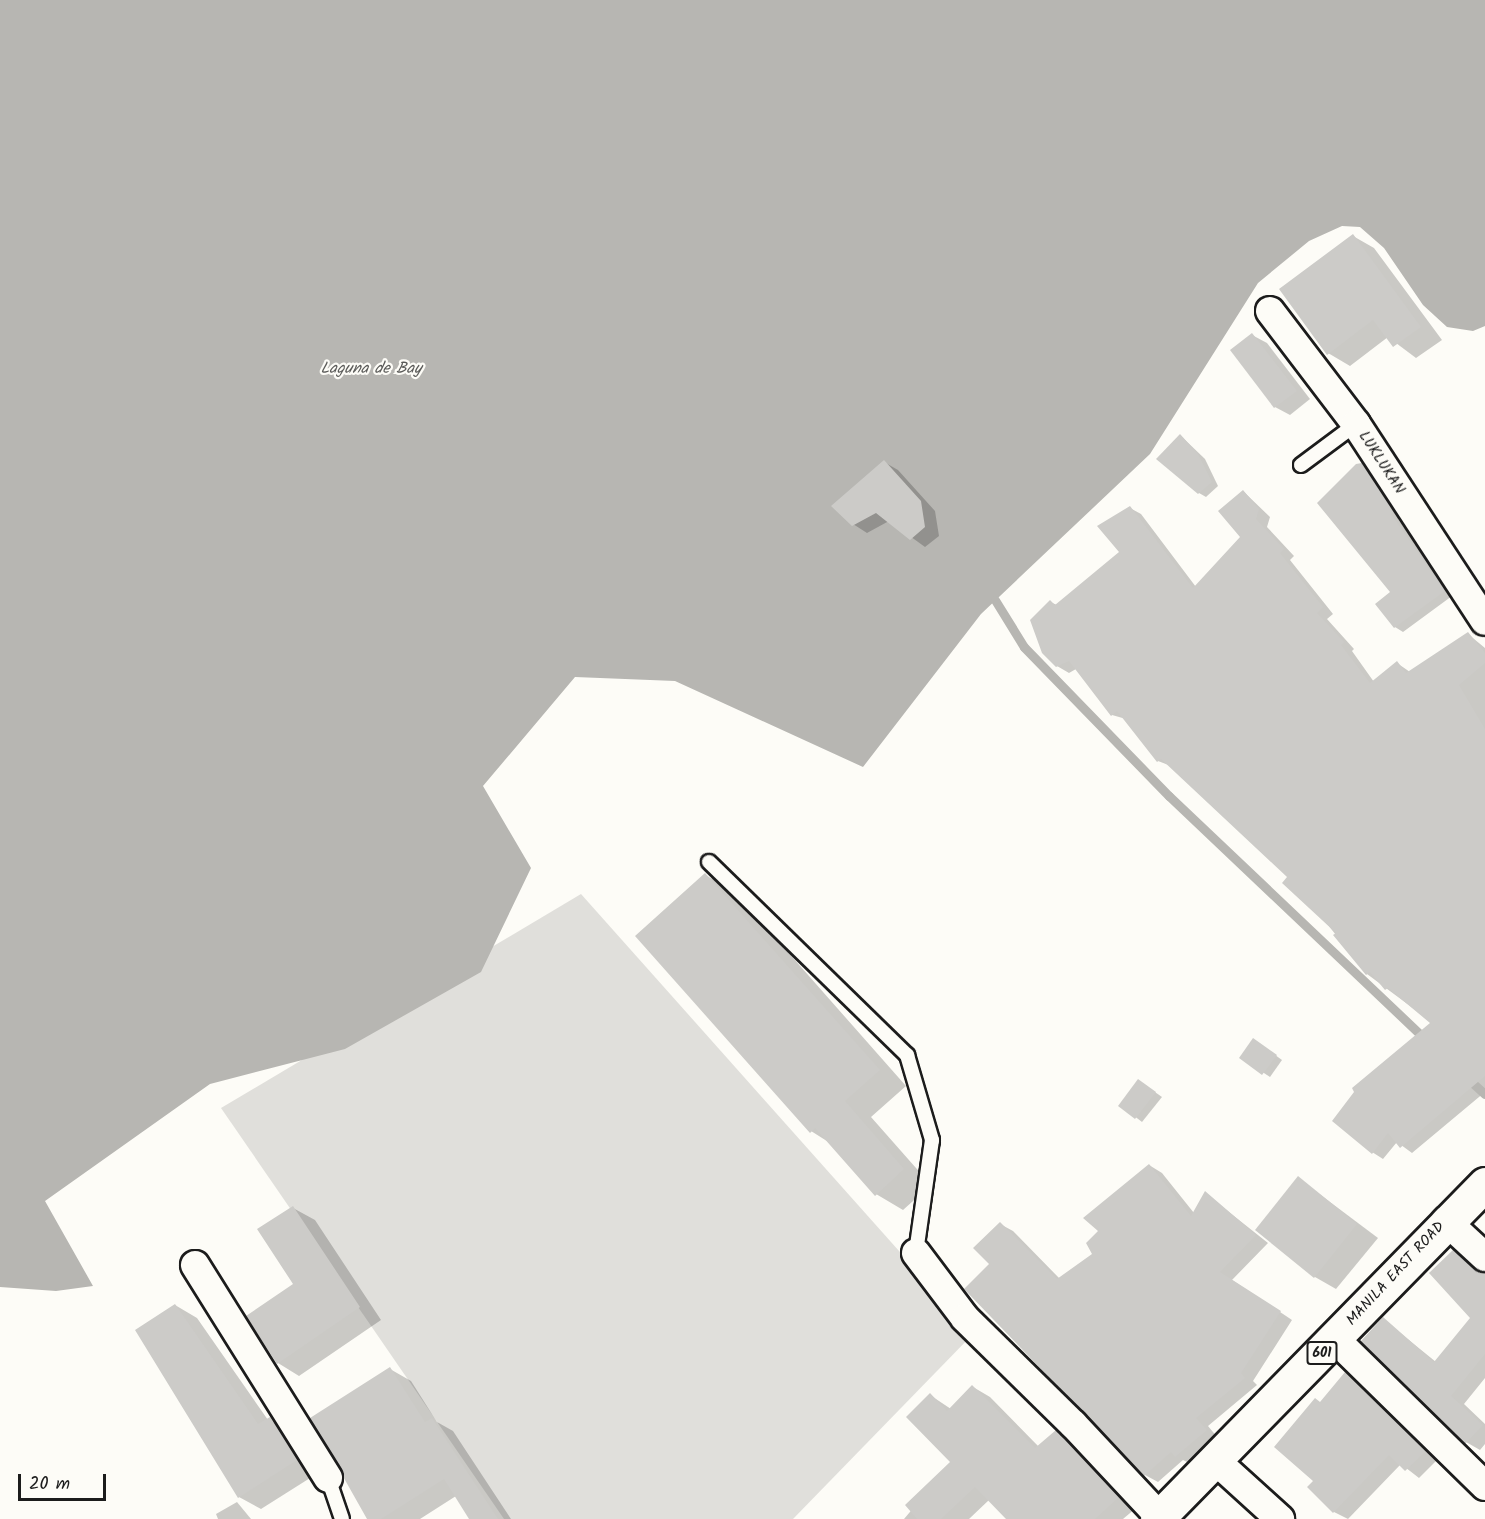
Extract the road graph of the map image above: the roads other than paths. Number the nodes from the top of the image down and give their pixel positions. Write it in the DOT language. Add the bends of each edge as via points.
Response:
graph roads {
  1 [pos="1270,311"];
  2 [pos="1356,424"];
  3 [pos="1301,465"];
  4 [pos="1485,621"];
  5 [pos="709,862"];
  6 [pos="1485,1184"];
  7 [pos="1446,1221"];
  8 [pos="916,1253"];
  9 [pos="1485,1257"];
  10 [pos="195,1265"];
  11 [pos="1335,1339"];
  12 [pos="1215,1460"];
  13 [pos="328,1478"];
  14 [pos="1485,1486"];
  15 [pos="1158,1518"];
  16 [pos="342,1519"];
  17 [pos="1281,1519"];
  1 -- 2 [label="street, LUKLUKAN"];
  2 -- 3 [label="lane"];
  2 -- 4 [label="street, LUKLUKAN"];
  5 -- 8 [label="lane" via="907,1055 932,1140"];
  6 -- 7 [label="main road, MANILA EAST ROAD / 601"];
  7 -- 9 [label="street"];
  7 -- 11 [label="main road, MANILA EAST ROAD / 601"];
  8 -- 15 [label="street" via="965,1318 1073,1424"];
  10 -- 13 [label="street"];
  11 -- 12 [label="main road, MANILA EAST ROAD / 601"];
  11 -- 14 [label="street"];
  12 -- 15 [label="main road, MANILA EAST ROAD / 601"];
  12 -- 17 [label="street"];
  13 -- 16 [label="lane"];
}
